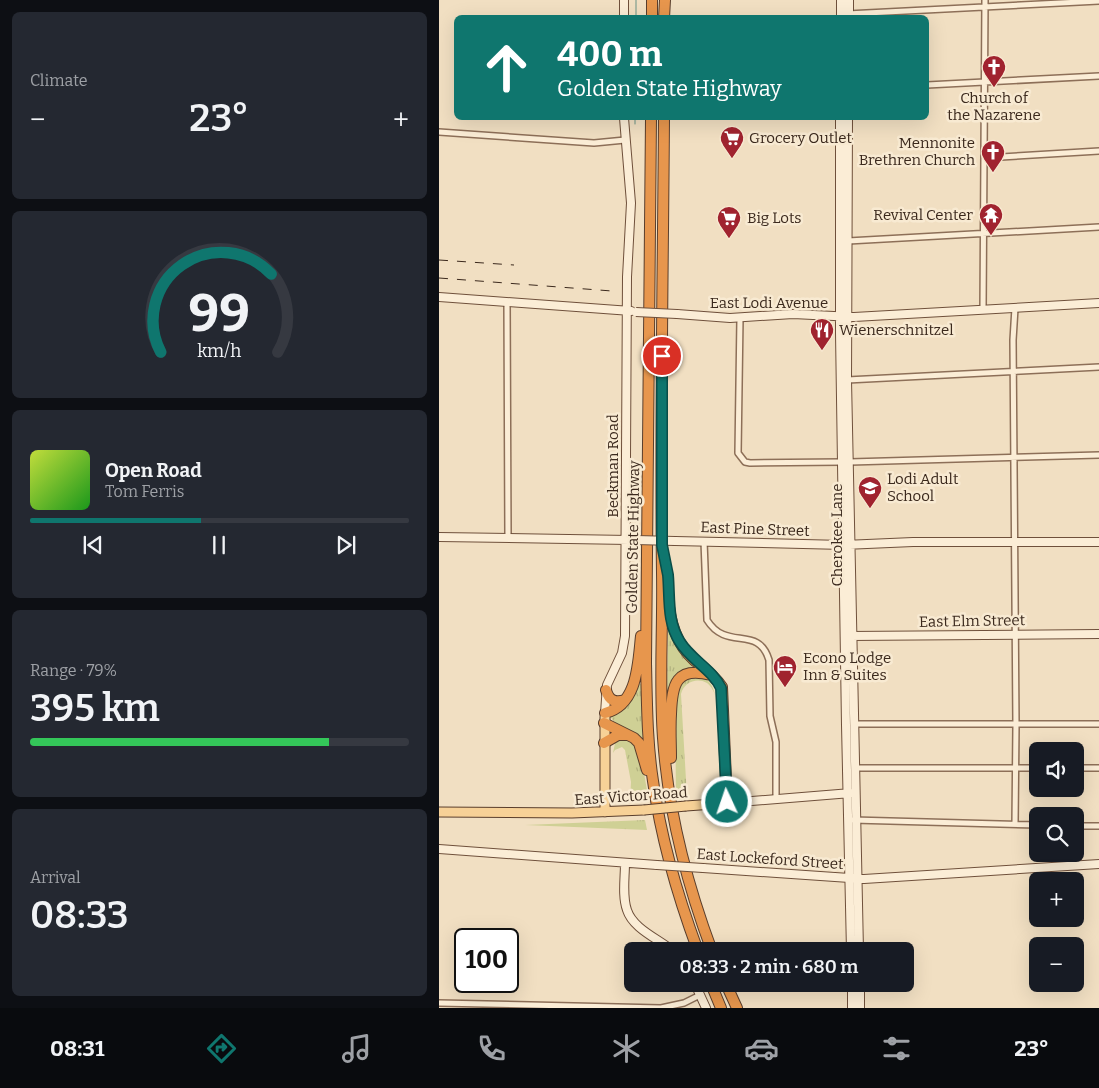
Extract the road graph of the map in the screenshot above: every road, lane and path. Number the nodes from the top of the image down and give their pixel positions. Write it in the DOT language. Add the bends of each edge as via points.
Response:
graph roads {
  1 [pos="624,0"];
  2 [pos="652,0"];
  3 [pos="665,0"];
  4 [pos="841,0"];
  5 [pos="849,0"];
  6 [pos="1099,1"];
  7 [pos="985,3"];
  8 [pos="624,15"];
  9 [pos="651,15"];
  10 [pos="665,15"];
  11 [pos="845,15"];
  12 [pos="845,15"];
  13 [pos="856,15"];
  14 [pos="1099,76"];
  15 [pos="984,82"];
  16 [pos="929,86"];
  17 [pos="624,120"];
  18 [pos="651,120"];
  19 [pos="664,120"];
  20 [pos="840,120"];
  21 [pos="847,120"];
  22 [pos="439,132"];
  23 [pos="625,140"];
  24 [pos="1099,152"];
  25 [pos="984,158"];
  26 [pos="1099,227"];
  27 [pos="983,232"];
  28 [pos="848,241"];
  29 [pos="439,297"];
  30 [pos="507,302"];
  31 [pos="1099,303"];
  32 [pos="1015,308"];
  33 [pos="983,310"];
  34 [pos="627,311"];
  35 [pos="844,316"];
  36 [pos="740,318"];
  37 [pos="1099,367"];
  38 [pos="1013,371"];
  39 [pos="847,380"];
  40 [pos="1099,455"];
  41 [pos="1015,458"];
  42 [pos="846,462"];
  43 [pos="439,536"];
  44 [pos="508,538"];
  45 [pos="627,540"];
  46 [pos="704,541"];
  47 [pos="1015,542"];
  48 [pos="1099,542"];
  49 [pos="662,545"];
  50 [pos="848,545"];
  51 [pos="648,583"];
  52 [pos="1015,634"];
  53 [pos="1099,634"];
  54 [pos="849,636"];
  55 [pos="711,674"];
  56 [pos="606,690"];
  57 [pos="625,700"];
  58 [pos="604,718"];
  59 [pos="853,724"];
  60 [pos="1099,724"];
  61 [pos="1016,725"];
  62 [pos="630,736"];
  63 [pos="604,743"];
  64 [pos="855,768"];
  65 [pos="1015,768"];
  66 [pos="1029,768"];
  67 [pos="1084,768"];
  68 [pos="1099,768"];
  69 [pos="604,792"];
  70 [pos="851,793"];
  71 [pos="776,798"];
  72 [pos="671,799"];
  73 [pos="727,802"];
  74 [pos="439,812"];
  75 [pos="605,812"];
  76 [pos="585,813"];
  77 [pos="659,814"];
  78 [pos="848,820"];
  79 [pos="856,820"];
  80 [pos="1015,824"];
  81 [pos="1029,825"];
  82 [pos="1084,826"];
  83 [pos="1099,826"];
  84 [pos="439,849"];
  85 [pos="625,863"];
  86 [pos="1099,864"];
  87 [pos="854,878"];
  88 [pos="661,942"];
  89 [pos="695,942"];
  90 [pos="709,942"];
  91 [pos="851,942"];
  92 [pos="858,942"];
  93 [pos="699,992"];
  94 [pos="714,992"];
  95 [pos="730,992"];
  96 [pos="852,992"];
  97 [pos="860,992"];
  98 [pos="700,995"];
  99 [pos="439,1003"];
  100 [pos="661,1008"];
  101 [pos="706,1008"];
  102 [pos="721,1008"];
  103 [pos="737,1008"];
  104 [pos="853,1008"];
  105 [pos="861,1008"];
  1 -- 8 [label="street"];
  2 -- 9 [label="highway"];
  3 -- 10 [label="highway"];
  4 -- 11 [label="street"];
  5 -- 12 [label="street"];
  6 -- 7 [label="street"];
  7 -- 13 [label="street"];
  7 -- 15 [label="street"];
  14 -- 15 [label="street"];
  15 -- 16 [label="street"];
  15 -- 25 [label="street"];
  17 -- 23 [label="street, Beckman Road"];
  18 -- 51 [label="highway, Golden State Highway"];
  19 -- 49 [label="highway, Golden State Highway"];
  20 -- 35 [label="street, Cherokee Lane"];
  21 -- 28 [label="street, Cherokee Lane"];
  22 -- 23 [label="street" via="595,143"];
  23 -- 34 [label="street, Beckman Road" via="631,203"];
  24 -- 25 [label="street"];
  25 -- 27 [label="street"];
  26 -- 27 [label="street"];
  27 -- 28 [label="street"];
  27 -- 33 [label="street"];
  28 -- 35 [label="street, Cherokee Lane"];
  29 -- 30 [label="street, East Lodi Avenue"];
  30 -- 34 [label="street, East Lodi Avenue"];
  30 -- 44 [label="street"];
  31 -- 32 [label="street, East Lodi Avenue"];
  32 -- 33 [label="street, East Lodi Avenue"];
  32 -- 38 [label="street"];
  33 -- 35 [label="street, East Lodi Avenue"];
  34 -- 36 [label="street, East Lodi Avenue, bridge"];
  34 -- 45 [label="street, Beckman Road"];
  35 -- 36 [label="street, East Lodi Avenue" via="798,314"];
  35 -- 39 [label="street, Cherokee Lane"];
  35 -- 42 [label="street, Cherokee Lane"];
  36 -- 42 [label="street" via="738,453 741,458 751,463"];
  37 -- 38 [label="street"];
  38 -- 39 [label="street"];
  38 -- 41 [label="street"];
  39 -- 42 [label="street, Cherokee Lane"];
  40 -- 41 [label="street"];
  41 -- 42 [label="street"];
  41 -- 47 [label="street"];
  42 -- 50 [label="street, Cherokee Lane"];
  43 -- 44 [label="street, East Pine Street"];
  44 -- 45 [label="street, East Pine Street"];
  45 -- 46 [label="street, East Pine Street, bridge"];
  45 -- 56 [label="street, Beckman Road" via="624,644"];
  46 -- 50 [label="street, East Pine Street"];
  46 -- 71 [label="street" via="707,620 711,628 721,635 757,642 767,652 770,716 776,747"];
  47 -- 48 [label="street, East Pine Street"];
  47 -- 50 [label="street, East Pine Street"];
  47 -- 52 [label="street"];
  49 -- 55 [label="highway" via="674,630 686,651"];
  49 -- 72 [label="highway, Golden State Highway" via="663,738"];
  50 -- 54 [label="street, Cherokee Lane"];
  51 -- 57 [label="highway" via="643,601 637,670"];
  51 -- 77 [label="highway, Golden State Highway" via="647,716"];
  52 -- 53 [label="street, East Elm Street"];
  52 -- 54 [label="street, East Elm Street"];
  52 -- 61 [label="street"];
  54 -- 59 [label="street, Cherokee Lane"];
  54 -- 70 [label="street, Cherokee Lane"];
  55 -- 72 [label="highway" via="690,672 679,678 673,688"];
  55 -- 73 [label="highway" via="723,694"];
  56 -- 57 [label="highway" via="613,701"];
  56 -- 58 [label="street, Beckman Road"];
  57 -- 58 [label="highway"];
  58 -- 62 [label="highway"];
  58 -- 63 [label="main road, Beckman Road"];
  59 -- 61 [label="street"];
  59 -- 64 [label="street, Cherokee Lane"];
  60 -- 61 [label="street"];
  61 -- 65 [label="street"];
  62 -- 63 [label="highway" via="618,735"];
  62 -- 77 [label="highway" via="639,743"];
  63 -- 69 [label="main road, Beckman Road"];
  64 -- 65 [label="street"];
  64 -- 70 [label="street, Cherokee Lane"];
  65 -- 66 [label="street"];
  65 -- 80 [label="street"];
  67 -- 68 [label="street"];
  69 -- 75 [label="main road, Beckman Road"];
  69 -- 76 [label="main road" via="596,805"];
  70 -- 71 [label="street, East Victor Road"];
  70 -- 78 [label="street, Cherokee Lane"];
  70 -- 79 [label="street, Cherokee Lane"];
  71 -- 73 [label="street, East Victor Road"];
  72 -- 90 [label="highway, Golden State Highway" via="683,860"];
  73 -- 75 [label="main road, East Victor Road, bridge"];
  74 -- 76 [label="main road, East Victor Road"];
  75 -- 76 [label="main road, East Victor Road"];
  77 -- 89 [label="highway, Golden State Highway"];
  78 -- 79 [label="street"];
  78 -- 87 [label="street, Cherokee Lane"];
  79 -- 80 [label="street"];
  79 -- 87 [label="street, Cherokee Lane"];
  80 -- 81 [label="street"];
  82 -- 83 [label="street"];
  84 -- 85 [label="street, East Lockeford Street"];
  85 -- 87 [label="street, East Lockeford Street, bridge"];
  85 -- 88 [label="street" via="627,911 636,924"];
  86 -- 87 [label="street, East Lockeford Street"];
  87 -- 91 [label="street, Cherokee Lane"];
  87 -- 92 [label="street, Cherokee Lane"];
  93 -- 98 [label="street"];
  94 -- 102 [label="highway"];
  95 -- 103 [label="highway"];
  96 -- 104 [label="street"];
  97 -- 105 [label="street"];
  98 -- 100 [label="street" via="684,1003"];
  98 -- 101 [label="street"];
  99 -- 100 [label="street"];
}
